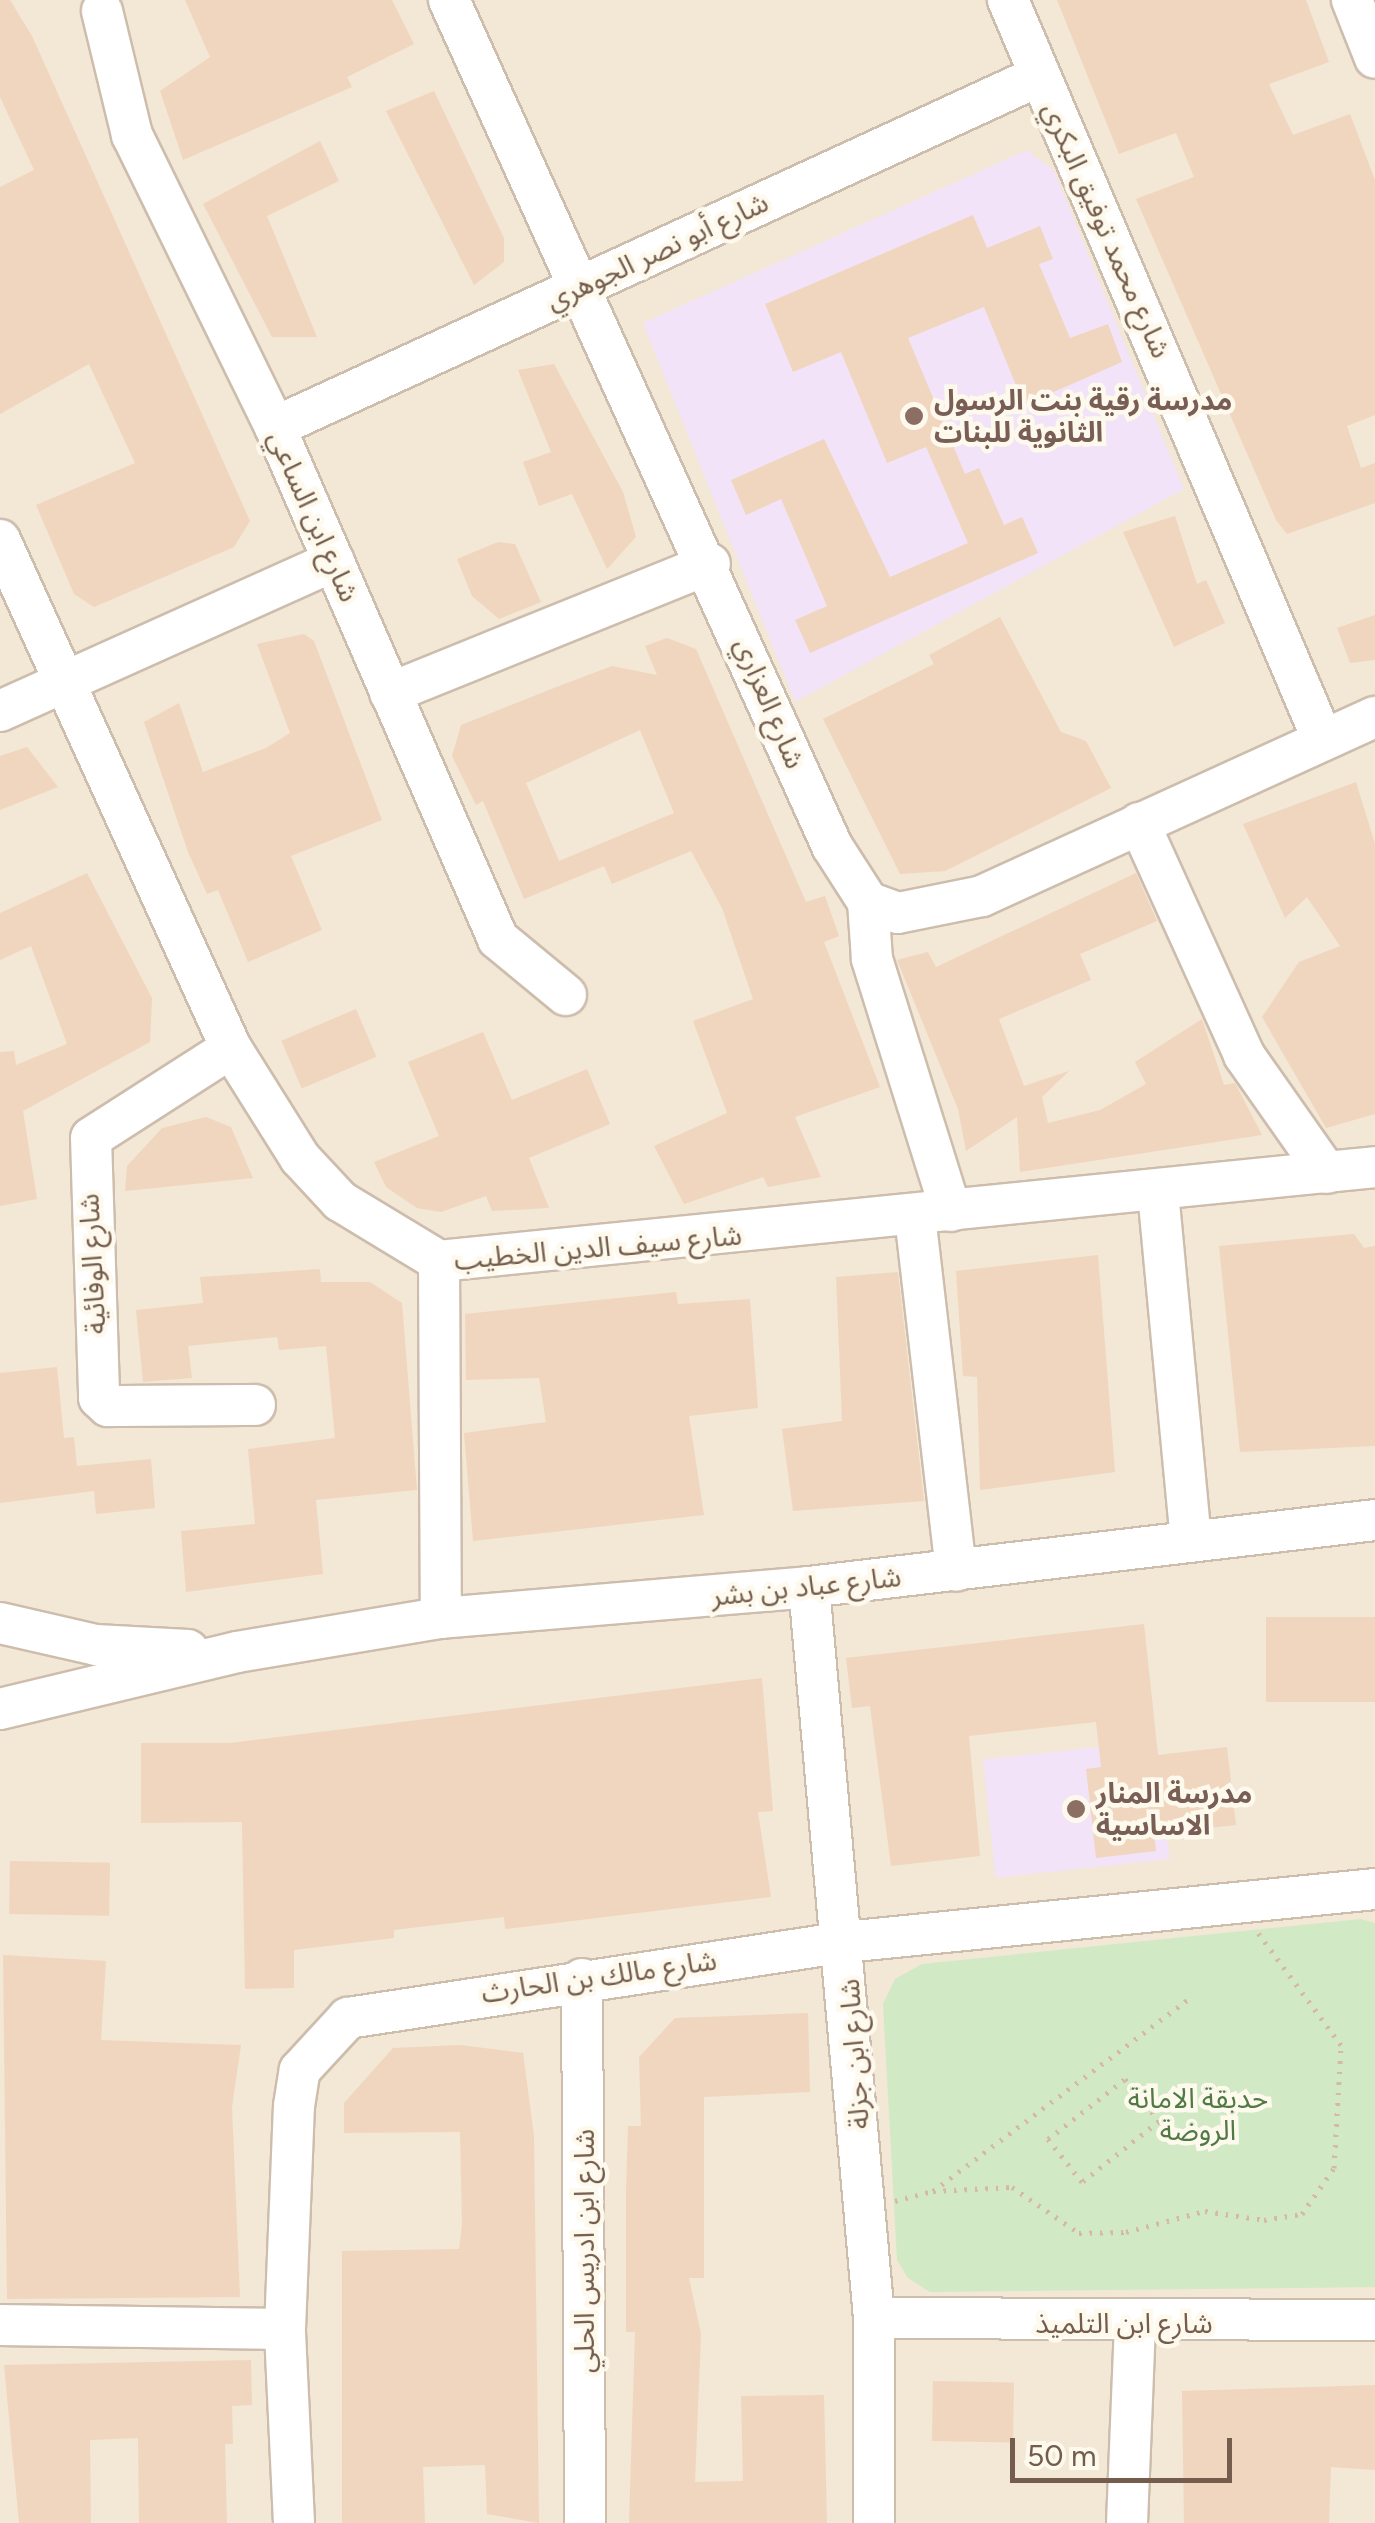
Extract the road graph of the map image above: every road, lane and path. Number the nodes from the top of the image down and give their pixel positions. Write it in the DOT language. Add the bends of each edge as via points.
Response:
graph roads {
  1 [pos="450,0"];
  2 [pos="1008,0"];
  3 [pos="1352,0"];
  4 [pos="102,12"];
  5 [pos="1375,58"];
  6 [pos="1039,76"];
  7 [pos="584,284"];
  8 [pos="275,427"];
  9 [pos="0,540"];
  10 [pos="334,561"];
  11 [pos="710,564"];
  12 [pos="68,684"];
  13 [pos="390,693"];
  14 [pos="0,711"];
  15 [pos="1375,717"];
  16 [pos="1322,738"];
  17 [pos="1139,823"];
  18 [pos="868,902"];
  19 [pos="566,995"];
  20 [pos="231,1048"];
  21 [pos="1375,1167"];
  22 [pos="1328,1173"];
  23 [pos="1158,1192"];
  24 [pos="933,1214"];
  25 [pos="438,1261"];
  26 [pos="255,1405"];
  27 [pos="1375,1520"];
  28 [pos="1191,1540"];
  29 [pos="956,1571"];
  30 [pos="809,1587"];
  31 [pos="442,1618"];
  32 [pos="0,1622"];
  33 [pos="237,1652"];
  34 [pos="0,1709"];
  35 [pos="1375,1889"];
  36 [pos="1256,1931"];
  37 [pos="845,1942"];
  38 [pos="582,1978"];
  39 [pos="1188,1999"];
  40 [pos="1082,2182"];
  41 [pos="933,2191"];
  42 [pos="892,2202"];
  43 [pos="874,2318"];
  44 [pos="1375,2320"];
  45 [pos="0,2325"];
  46 [pos="1135,2325"];
  47 [pos="284,2329"];
  48 [pos="294,2523"];
  49 [pos="585,2523"];
  50 [pos="874,2523"];
  51 [pos="1126,2523"];
  1 -- 7 [label="street, شارع العزاري"];
  2 -- 6 [label="street, شارع محمد توفيق البكري"];
  3 -- 5 [label="street"];
  4 -- 8 [label="street, شارع ابن الساعي" via="132,134"];
  6 -- 7 [label="street, شارع أبو نصر الجوهري"];
  6 -- 16 [label="street, شارع محمد توفيق البكري"];
  7 -- 8 [label="street, شارع أبو نصر الجوهري"];
  7 -- 11 [label="street, شارع العزاري"];
  8 -- 10 [label="street, شارع ابن الساعي"];
  9 -- 12 [label="street, شارع سيف الدين الخطيب"];
  10 -- 12 [label="street"];
  10 -- 13 [label="street, شارع ابن الساعي"];
  11 -- 13 [label="street"];
  11 -- 18 [label="street, شارع العزاري" via="832,846"];
  12 -- 14 [label="street"];
  12 -- 20 [label="street, شارع سيف الدين الخطيب"];
  13 -- 19 [label="street, شارع ابن الساعي" via="503,948"];
  15 -- 16 [label="street"];
  16 -- 17 [label="street"];
  17 -- 18 [label="street" via="941,909 898,913"];
  17 -- 22 [label="street" via="1244,1055"];
  18 -- 24 [label="street" via="872,960"];
  20 -- 25 [label="street, شارع سيف الدين الخطيب" via="300,1158 340,1200"];
  20 -- 26 [label="street, شارع الوفائية" via="92,1138 99,1398 108,1406"];
  21 -- 22 [label="street, شارع سيف الدين الخطيب"];
  22 -- 23 [label="street, شارع سيف الدين الخطيب"];
  23 -- 24 [label="street, شارع سيف الدين الخطيب"];
  23 -- 28 [label="street"];
  24 -- 25 [label="street, شارع سيف الدين الخطيب"];
  24 -- 29 [label="street"];
  25 -- 31 [label="street"];
  27 -- 28 [label="street, شارع عباد بن بشر"];
  28 -- 29 [label="street, شارع عباد بن بشر"];
  29 -- 30 [label="street, شارع عباد بن بشر"];
  30 -- 31 [label="street, شارع عباد بن بشر"];
  30 -- 37 [label="street, شارع ابن جزلة"];
  31 -- 33 [label="street, شارع عباد بن بشر"];
  32 -- 33 [label="street, شارع عباد بن بشر" via="96,1645"];
  33 -- 34 [label="street, شارع عباد بن بشر"];
  35 -- 37 [label="street, شارع مالك بن الحارث"];
  36 -- 41 [label="path" via="1341,2044 1334,2168 1302,2214 1264,2220 1205,2212 1126,2232 1079,2234 1012,2187"];
  37 -- 38 [label="street, شارع مالك بن الحارث"];
  37 -- 43 [label="street, شارع ابن جزلة"];
  38 -- 47 [label="street, شارع مالك بن الحارث" via="375,2008 320,2042 300,2070 294,2106"];
  38 -- 49 [label="street, شارع ابن ادريس الحلي"];
  39 -- 41 [label="path"];
  40 -- 40 [label="path" via="1159,2121 1125,2079 1048,2139"];
  41 -- 42 [label="path"];
  43 -- 46 [label="street, شارع ابن التلميذ"];
  43 -- 50 [label="street, شارع ابن جزلة"];
  44 -- 46 [label="street, شارع ابن التلميذ"];
  45 -- 47 [label="street"];
  46 -- 51 [label="street"];
  47 -- 48 [label="street, شارع مالك بن الحارث"];
}
